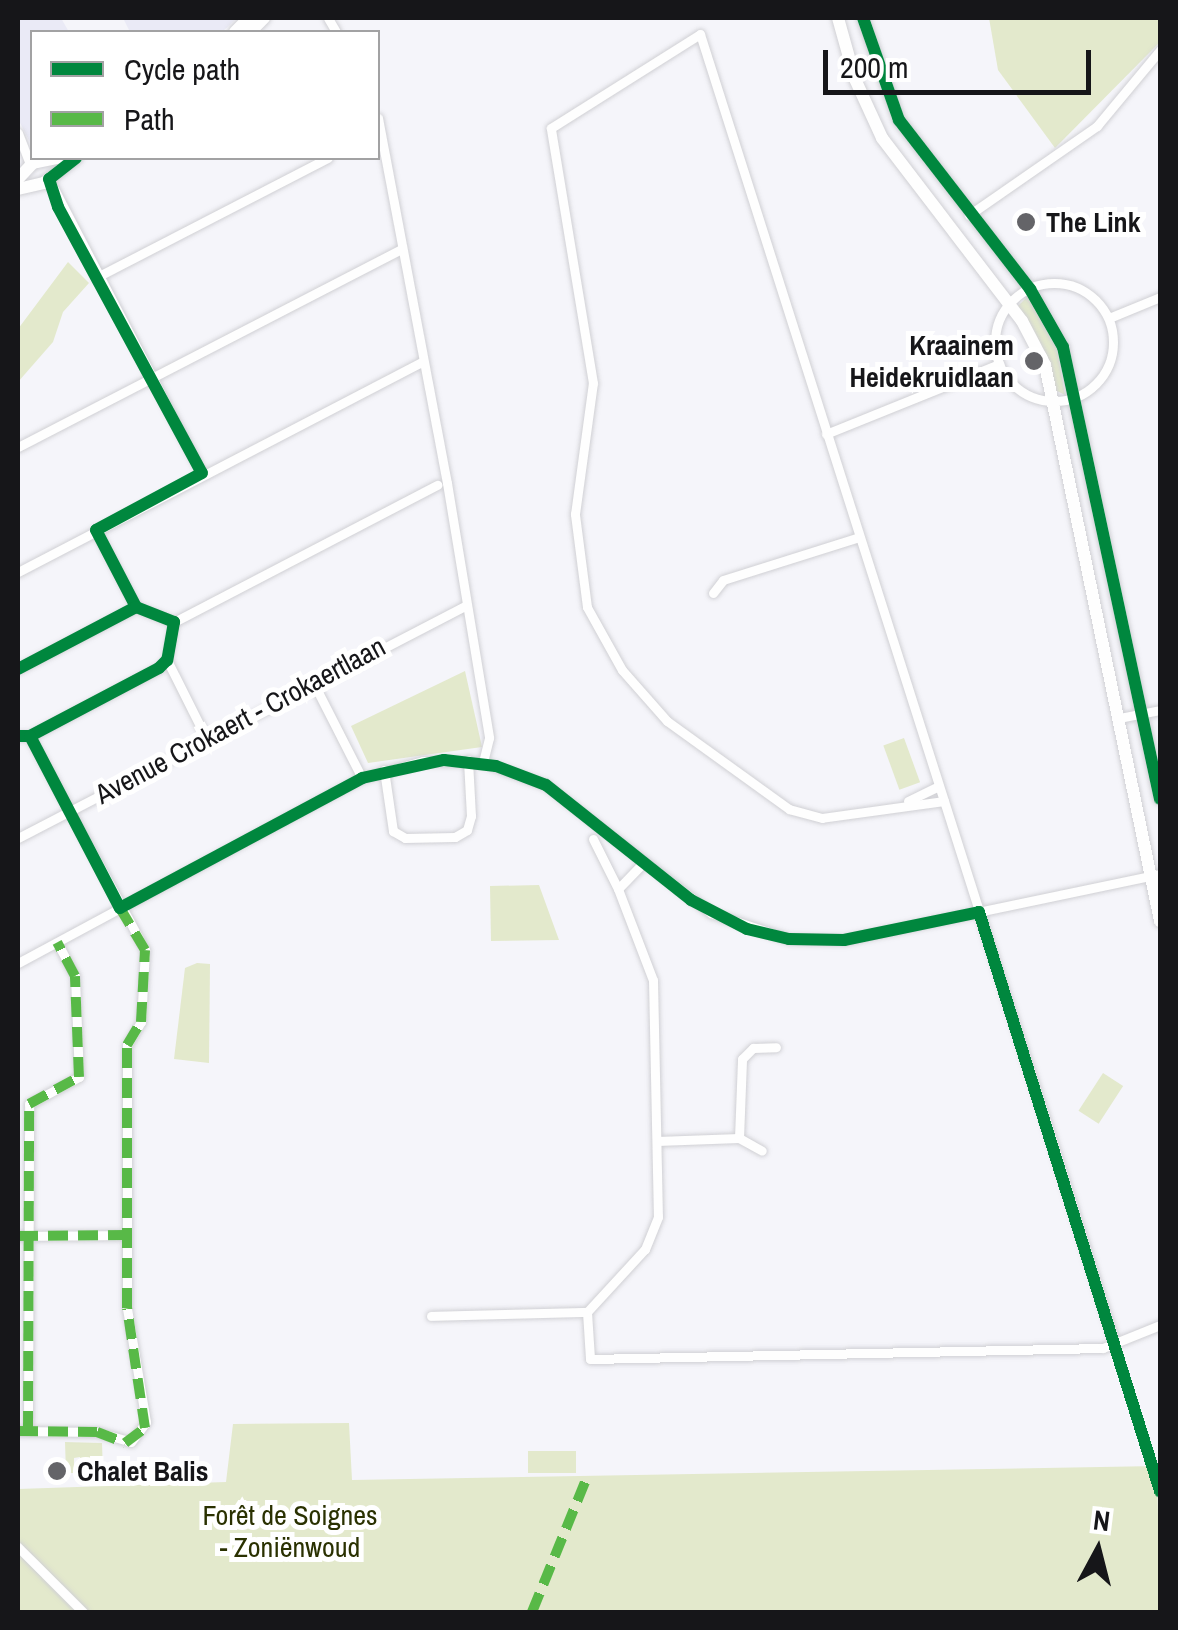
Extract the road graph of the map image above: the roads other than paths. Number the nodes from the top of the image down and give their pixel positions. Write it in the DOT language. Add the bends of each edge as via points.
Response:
graph roads {
  1 [pos="838,18"];
  2 [pos="862,18"];
  3 [pos="1160,50"];
  4 [pos="380,136"];
  5 [pos="69,160"];
  6 [pos="324,160"];
  7 [pos="39,169"];
  8 [pos="18,189"];
  9 [pos="968,215"];
  10 [pos="949,229"];
  11 [pos="402,248"];
  12 [pos="97,277"];
  13 [pos="1030,288"];
  14 [pos="1160,297"];
  15 [pos="1009,304"];
  16 [pos="1109,318"];
  17 [pos="422,362"];
  18 [pos="999,364"];
  19 [pos="150,376"];
  20 [pos="1078,396"];
  21 [pos="1055,402"];
  22 [pos="826,434"];
  23 [pos="18,447"];
  24 [pos="442,472"];
  25 [pos="202,473"];
  26 [pos="437,485"];
  27 [pos="446,499"];
  28 [pos="96,530"];
  29 [pos="860,537"];
  30 [pos="18,572"];
  31 [pos="713,593"];
  32 [pos="465,606"];
  33 [pos="136,607"];
  34 [pos="174,622"];
  35 [pos="167,660"];
  36 [pos="18,668"];
  37 [pos="312,682"];
  38 [pos="1160,710"];
  39 [pos="1143,713"];
  40 [pos="1119,718"];
  41 [pos="18,736"];
  42 [pos="30,736"];
  43 [pos="206,738"];
  44 [pos="468,760"];
  45 [pos="483,762"];
  46 [pos="384,770"];
  47 [pos="362,778"];
  48 [pos="939,786"];
  49 [pos="1160,799"];
  50 [pos="944,801"];
  51 [pos="906,802"];
  52 [pos="69,811"];
  53 [pos="18,838"];
  54 [pos="594,840"];
  55 [pos="644,862"];
  56 [pos="1156,875"];
  57 [pos="618,889"];
  58 [pos="120,908"];
  59 [pos="979,912"];
  60 [pos="1160,921"];
  61 [pos="57,942"];
  62 [pos="18,962"];
  63 [pos="776,1047"];
  64 [pos="739,1138"];
  65 [pos="657,1142"];
  66 [pos="762,1151"];
  67 [pos="127,1235"];
  68 [pos="18,1236"];
  69 [pos="32,1236"];
  70 [pos="587,1312"];
  71 [pos="431,1316"];
  72 [pos="1160,1325"];
  73 [pos="1114,1343"];
  74 [pos="23,1431"];
  75 [pos="18,1547"];
  76 [pos="83,1612"];
  1 -- 10 [label="street" via="870,116"];
  2 -- 9 [label="street" via="899,120"];
  3 -- 9 [label="street" via="1096,126"];
  4 -- 11 [label="street"];
  5 -- 7 [label="street"];
  6 -- 12 [label="street"];
  7 -- 8 [label="street"];
  7 -- 12 [label="street"];
  9 -- 10 [label="street"];
  9 -- 13 [label="street"];
  10 -- 15 [label="street"];
  11 -- 17 [label="street"];
  11 -- 19 [label="street"];
  12 -- 19 [label="street"];
  13 -- 15 [label="street"];
  13 -- 16 [label="street" via="1068,284 1097,300"];
  13 -- 20 [label="street" via="1063,348"];
  14 -- 16 [label="street"];
  15 -- 18 [label="street" via="994,338"];
  15 -- 21 [label="street" via="1036,345"];
  16 -- 20 [label="street" via="1108,366"];
  17 -- 24 [label="street"];
  17 -- 25 [label="street"];
  18 -- 21 [label="street" via="1019,390"];
  18 -- 22 [label="street"];
  19 -- 23 [label="street"];
  19 -- 25 [label="street"];
  20 -- 21 [label="street"];
  20 -- 39 [label="street"];
  21 -- 40 [label="street"];
  22 -- 29 [label="street"];
  22 -- 51 [label="street" via="700,34 551,128 593,382 575,514 587,607 622,670 667,722 789,809 822,818"];
  24 -- 26 [label="street"];
  24 -- 27 [label="street"];
  25 -- 28 [label="street"];
  26 -- 27 [label="street"];
  26 -- 34 [label="street"];
  27 -- 32 [label="street"];
  28 -- 30 [label="street"];
  28 -- 33 [label="street"];
  29 -- 31 [label="street" via="723,580"];
  29 -- 48 [label="street"];
  32 -- 37 [label="street, Avenue Crokaert - Crokaertlaan"];
  32 -- 45 [label="street" via="489,738"];
  33 -- 34 [label="street"];
  33 -- 36 [label="street"];
  34 -- 35 [label="street"];
  35 -- 42 [label="street"];
  35 -- 43 [label="street"];
  37 -- 43 [label="street, Avenue Crokaert - Crokaertlaan"];
  37 -- 47 [label="street"];
  38 -- 39 [label="street"];
  39 -- 40 [label="street"];
  39 -- 49 [label="street"];
  40 -- 56 [label="street"];
  41 -- 42 [label="street"];
  42 -- 52 [label="street"];
  43 -- 52 [label="street, Avenue Crokaert - Crokaertlaan"];
  44 -- 45 [label="street"];
  44 -- 46 [label="street"];
  44 -- 46 [label="street" via="470,824 455,837 405,838 393,831"];
  45 -- 55 [label="street" via="560,792"];
  46 -- 47 [label="street"];
  47 -- 58 [label="street"];
  48 -- 50 [label="street"];
  48 -- 51 [label="street"];
  50 -- 51 [label="street"];
  50 -- 59 [label="street"];
  52 -- 53 [label="street, Avenue Crokaert - Crokaertlaan"];
  52 -- 58 [label="street"];
  54 -- 57 [label="street"];
  55 -- 57 [label="street"];
  55 -- 59 [label="street" via="711,913 789,939 844,940"];
  56 -- 59 [label="street"];
  56 -- 60 [label="street"];
  57 -- 65 [label="street" via="654,980"];
  58 -- 61 [label="street"];
  58 -- 67 [label="street" via="145,950 140,1022 127,1045"];
  59 -- 73 [label="street"];
  61 -- 62 [label="street"];
  61 -- 69 [label="street" via="75,976 78,1077 28,1104"];
  63 -- 64 [label="street" via="753,1048 742,1059"];
  64 -- 65 [label="street"];
  64 -- 66 [label="street"];
  65 -- 70 [label="street" via="658,1217 650,1241"];
  67 -- 69 [label="street"];
  67 -- 74 [label="street" via="127,1308 142,1434 125,1443 98,1432"];
  68 -- 69 [label="street"];
  69 -- 74 [label="street"];
  70 -- 71 [label="street"];
  70 -- 73 [label="street" via="590,1359"];
  72 -- 73 [label="street"];
  75 -- 76 [label="street"];
}
